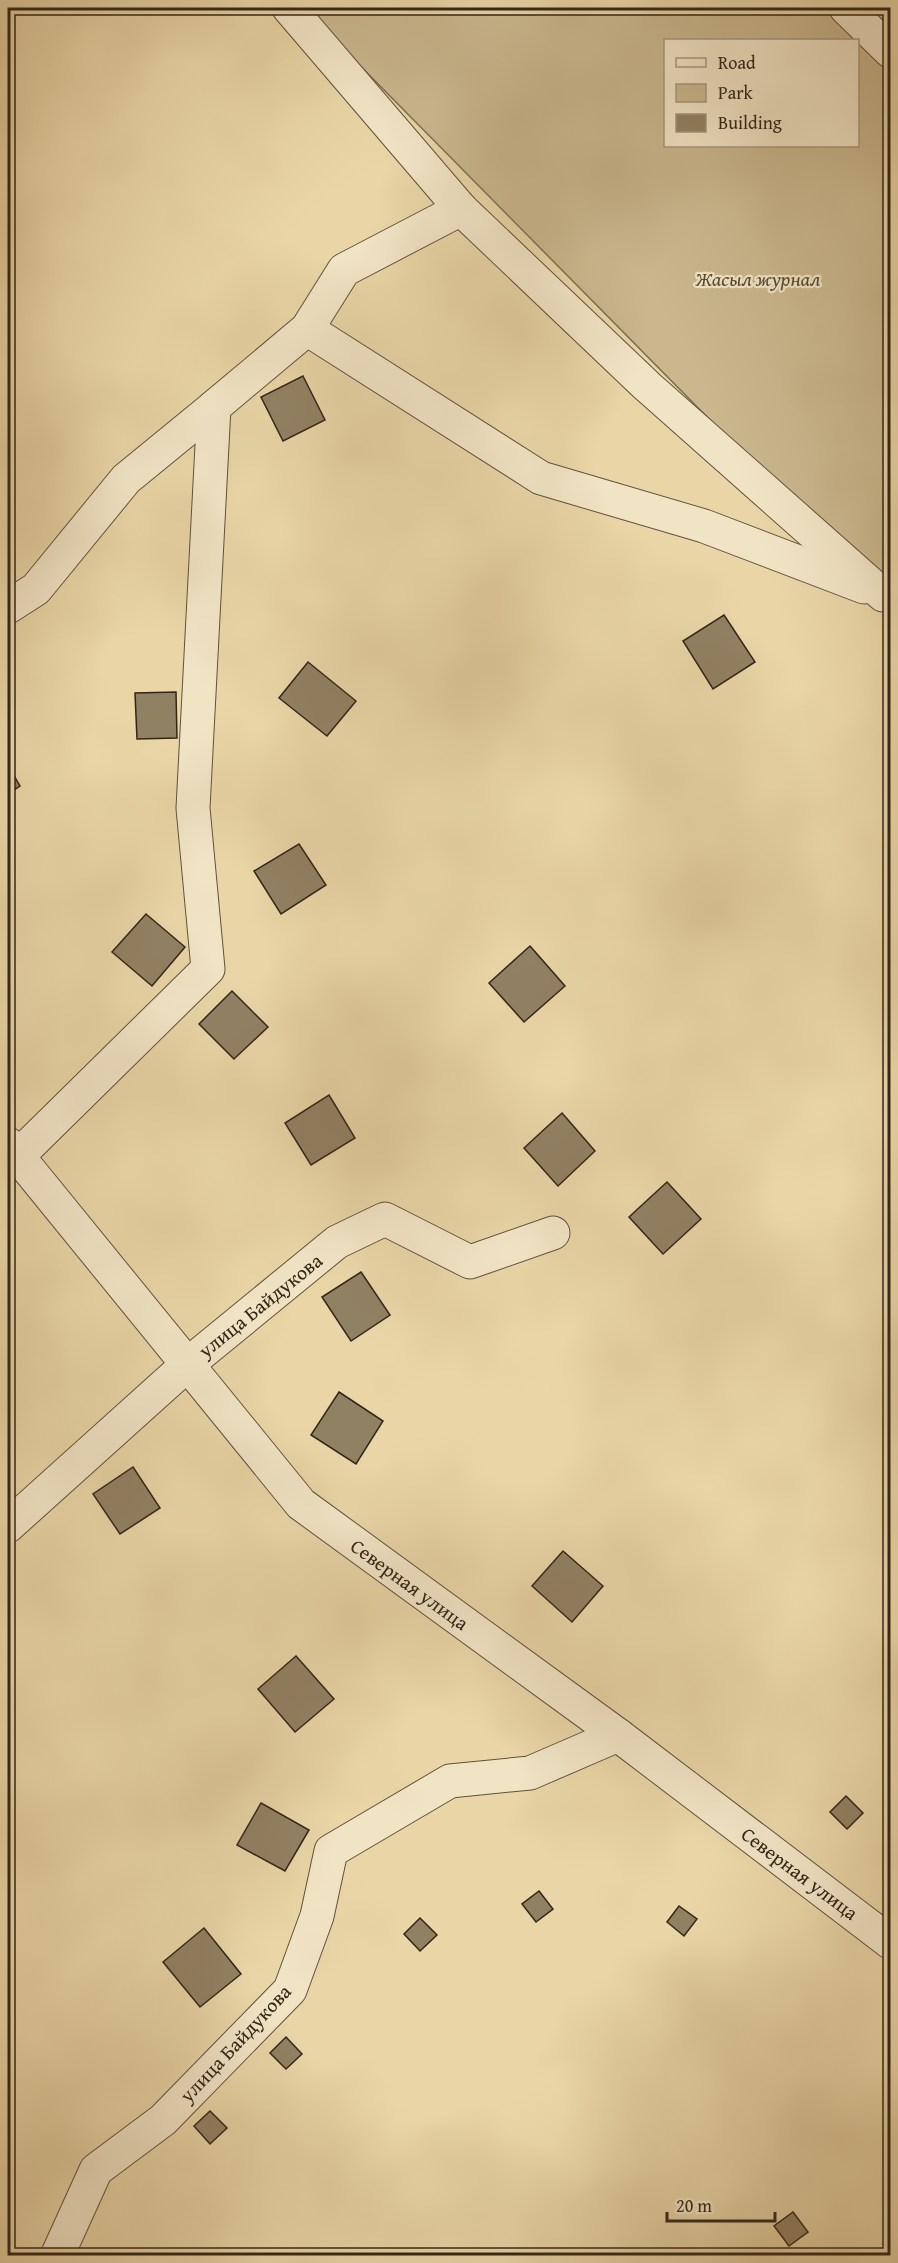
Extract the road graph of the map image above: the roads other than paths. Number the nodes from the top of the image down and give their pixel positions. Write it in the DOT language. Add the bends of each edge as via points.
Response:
graph roads {
  1 [pos="289,8"];
  2 [pos="846,8"];
  3 [pos="891,51"];
  4 [pos="461,208"];
  5 [pos="307,329"];
  6 [pos="214,407"];
  7 [pos="887,596"];
  8 [pos="8,607"];
  9 [pos="13,1150"];
  10 [pos="553,1233"];
  11 [pos="188,1364"];
  12 [pos="8,1526"];
  13 [pos="618,1735"];
  14 [pos="891,1942"];
  15 [pos="57,2256"];
  1 -- 4 [label="street"];
  2 -- 3 [label="street"];
  4 -- 5 [label="street" via="344,270"];
  4 -- 7 [label="street" via="647,386"];
  5 -- 6 [label="street"];
  5 -- 7 [label="street" via="541,478 704,526"];
  6 -- 8 [label="street" via="126,479 36,590"];
  6 -- 9 [label="street" via="193,808 208,969"];
  9 -- 11 [label="street, Северная улица"];
  10 -- 11 [label="street, улица Байдукова" via="470,1262 385,1219 338,1242"];
  11 -- 12 [label="street, улица Байдукова"];
  11 -- 13 [label="street, Северная улица" via="301,1504"];
  13 -- 14 [label="street, Северная улица"];
  13 -- 15 [label="street, улица Байдукова" via="530,1773 450,1781 331,1851 317,1916 290,1990 163,2120 96,2170"];
}
